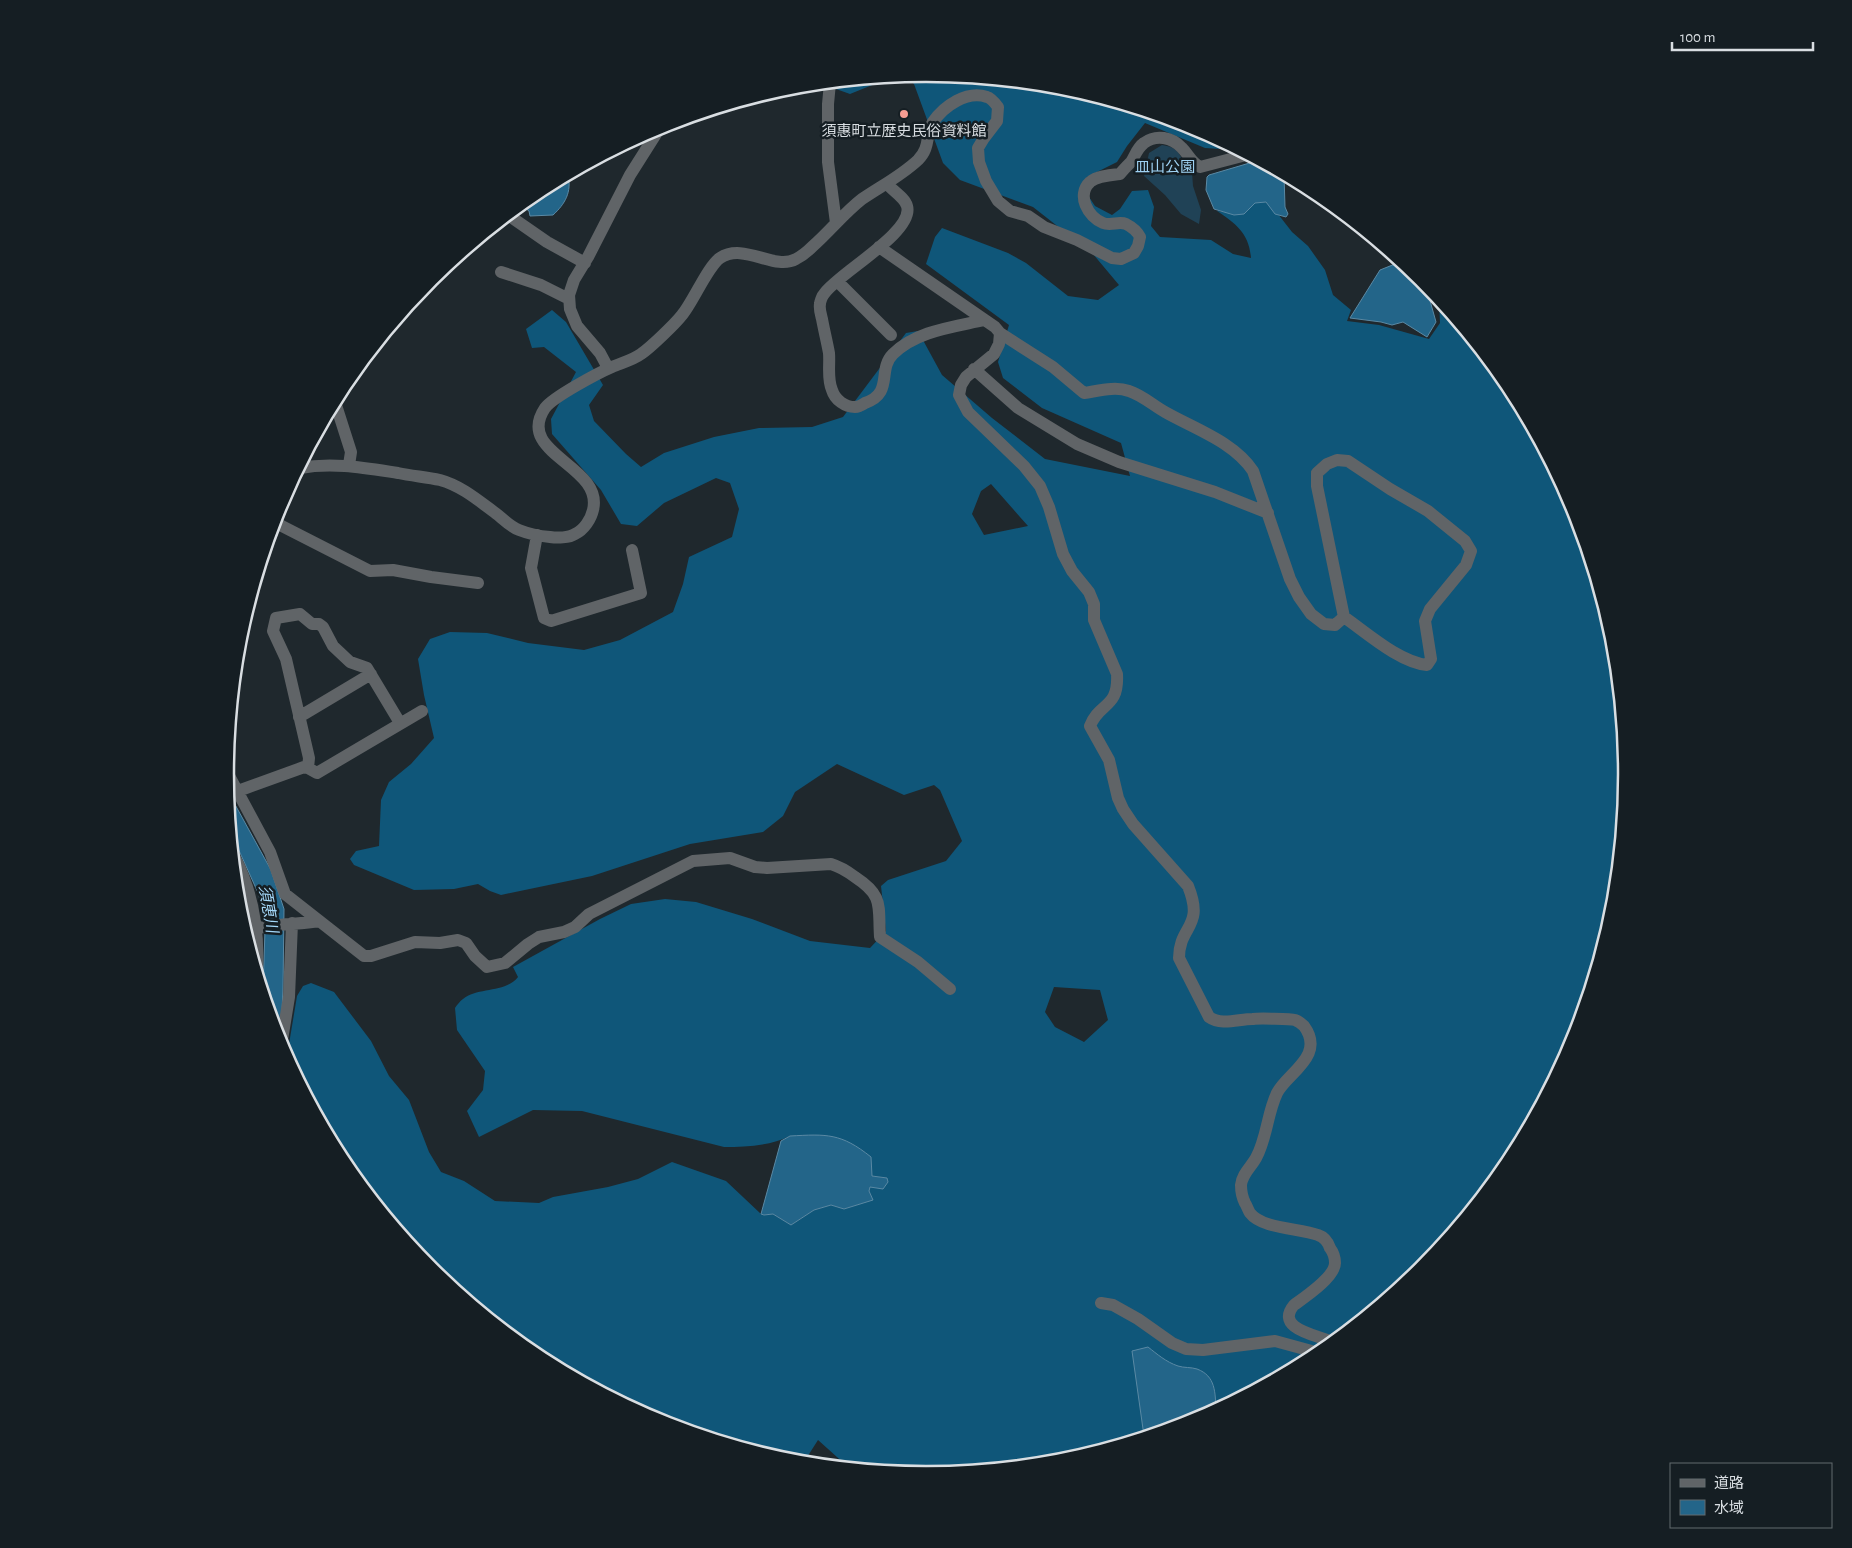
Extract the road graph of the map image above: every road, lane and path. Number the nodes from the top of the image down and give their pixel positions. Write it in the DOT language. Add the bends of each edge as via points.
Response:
graph roads {
  1 [pos="829,89"];
  2 [pos="653,139"];
  3 [pos="1238,157"];
  4 [pos="887,184"];
  5 [pos="514,219"];
  6 [pos="836,223"];
  7 [pos="879,247"];
  8 [pos="585,263"];
  9 [pos="501,272"];
  10 [pos="837,281"];
  11 [pos="569,299"];
  12 [pos="984,320"];
  13 [pos="1000,333"];
  14 [pos="891,335"];
  15 [pos="608,368"];
  16 [pos="974,369"];
  17 [pos="338,411"];
  18 [pos="349,465"];
  19 [pos="307,467"];
  20 [pos="1268,513"];
  21 [pos="281,526"];
  22 [pos="537,535"];
  23 [pos="632,550"];
  24 [pos="478,583"];
  25 [pos="1344,617"];
  26 [pos="371,674"];
  27 [pos="422,711"];
  28 [pos="299,717"];
  29 [pos="400,723"];
  30 [pos="308,768"];
  31 [pos="234,785"];
  32 [pos="238,791"];
  33 [pos="241,871"];
  34 [pos="320,921"];
  35 [pos="290,923"];
  36 [pos="252,927"];
  37 [pos="253,930"];
  38 [pos="950,989"];
  39 [pos="284,1030"];
  40 [pos="1101,1303"];
  41 [pos="1324,1339"];
  42 [pos="1308,1350"];
  1 -- 6 [label="street" via="828,162"];
  2 -- 8 [label="street" via="630,175"];
  3 -- 4 [label="street" via="1200,167 1173,141 1155,138 1143,144 1120,174 1091,181 1083,198 1090,215 1104,223 1131,226 1140,237 1134,253 1121,259 1112,258 1044,227 1028,216 1010,211 998,201 979,162 978,148 997,121 998,107 989,97 975,95 958,100 944,111 934,122 926,149 919,159"];
  4 -- 6 [label="street"];
  4 -- 7 [label="street" via="907,204 908,212 901,226"];
  5 -- 8 [label="street"];
  6 -- 15 [label="street" via="795,260 784,262 749,253 733,253 719,258 682,315 640,355"];
  7 -- 10 [label="street"];
  7 -- 12 [label="street"];
  8 -- 11 [label="street" via="574,280"];
  9 -- 11 [label="street" via="541,284"];
  10 -- 12 [label="street" via="823,294 820,304 832,392 846,406 856,407 873,401 882,391 887,363 901,347 924,335"];
  10 -- 14 [label="street"];
  11 -- 15 [label="street" via="577,326"];
  12 -- 13 [label="street"];
  13 -- 16 [label="street" via="994,354"];
  13 -- 20 [label="street" via="1053,367 1084,393 1119,388 1131,391 1221,442 1245,459 1253,471"];
  15 -- 22 [label="street" via="546,406 540,419 539,431 546,447 585,479 594,492 592,516 574,536"];
  16 -- 20 [label="street" via="1018,408 1077,444 1119,462 1215,492"];
  16 -- 41 [label="street" via="961,385 962,402 1040,486 1063,554 1094,604 1094,620 1117,674 1118,684 1116,695 1100,710 1090,726 1108,760 1123,809 1188,886 1193,898 1193,922 1179,948 1179,958 1209,1017 1215,1021 1253,1018 1294,1020 1303,1024 1309,1035 1306,1058 1277,1094 1260,1149 1241,1183 1250,1214 1268,1224 1320,1235 1333,1253 1335,1264 1330,1274 1289,1311 1289,1320 1294,1327"];
  17 -- 18 [label="street" via="351,452"];
  18 -- 19 [label="street"];
  18 -- 22 [label="street" via="441,481 464,490 516,529"];
  20 -- 25 [label="street" via="1290,579 1311,614 1324,624 1335,625"];
  21 -- 24 [label="street" via="370,571 393,570"];
  22 -- 23 [label="street" via="531,568 544,618 551,621 641,593"];
  25 -- 25 [label="street" via="1399,654 1427,665 1432,658 1425,621 1430,609 1466,566 1471,551 1465,541 1428,511 1348,461 1337,460 1317,472 1317,486"];
  26 -- 28 [label="street"];
  26 -- 28 [label="street" via="367,668 350,662 333,646 319,624 312,624 300,614 276,618 273,631 286,659"];
  26 -- 29 [label="street"];
  27 -- 29 [label="street"];
  28 -- 30 [label="street" via="309,758"];
  29 -- 30 [label="street" via="317,773"];
  30 -- 32 [label="street"];
  31 -- 32 [label="street"];
  32 -- 34 [label="street" via="270,852 285,894"];
  33 -- 36 [label="street" via="255,920"];
  34 -- 35 [label="street"];
  34 -- 38 [label="street" via="364,956 415,942 458,940 466,943 487,967 505,963 539,937 575,927 589,914 693,860 730,858 767,868 831,864 870,886 878,899 880,937 918,962"];
  35 -- 37 [label="street"];
  35 -- 39 [label="street" via="289,997"];
  40 -- 42 [label="street" via="1138,1318 1172,1343 1186,1349 1275,1342"];
}
